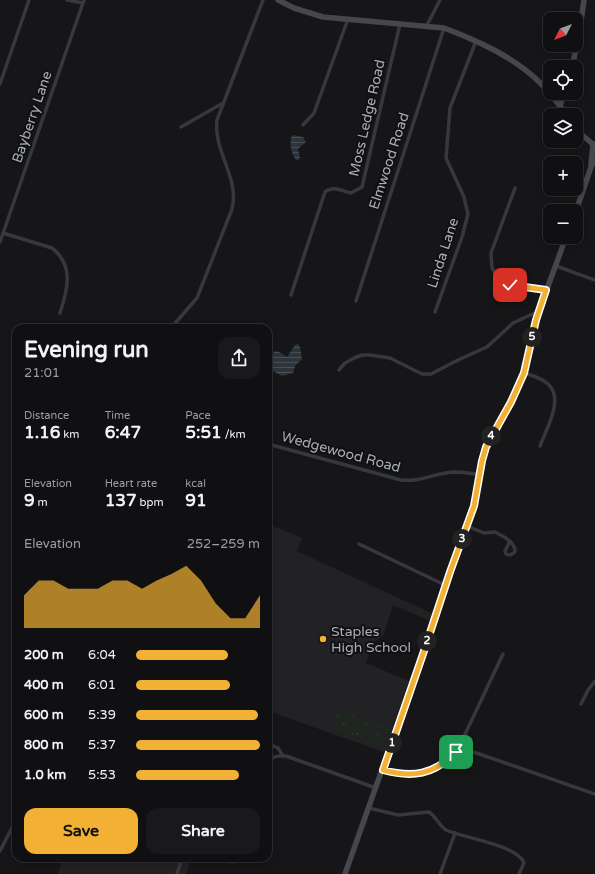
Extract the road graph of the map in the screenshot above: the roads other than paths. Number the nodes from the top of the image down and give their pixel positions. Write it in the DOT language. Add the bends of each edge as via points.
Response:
graph roads {
  1 [pos="29,0"];
  2 [pos="67,0"];
  3 [pos="262,0"];
  4 [pos="278,0"];
  5 [pos="440,0"];
  6 [pos="584,0"];
  7 [pos="84,2"];
  8 [pos="348,19"];
  9 [pos="400,24"];
  10 [pos="426,27"];
  11 [pos="444,28"];
  12 [pos="476,41"];
  13 [pos="574,60"];
  14 [pos="0,84"];
  15 [pos="543,87"];
  16 [pos="555,100"];
  17 [pos="562,100"];
  18 [pos="223,103"];
  19 [pos="560,106"];
  20 [pos="303,125"];
  21 [pos="181,127"];
  22 [pos="583,136"];
  23 [pos="594,145"];
  24 [pos="595,160"];
  25 [pos="591,167"];
  26 [pos="515,188"];
  27 [pos="578,204"];
  28 [pos="3,233"];
  29 [pos="0,242"];
  30 [pos="564,244"];
  31 [pos="556,266"];
  32 [pos="595,280"];
  33 [pos="546,290"];
  34 [pos="291,295"];
  35 [pos="356,301"];
  36 [pos="539,311"];
  37 [pos="435,312"];
  38 [pos="60,313"];
  39 [pos="175,324"];
  40 [pos="339,370"];
  41 [pos="524,373"];
  42 [pos="272,445"];
  43 [pos="540,446"];
  44 [pos="480,474"];
  45 [pos="467,526"];
  46 [pos="510,541"];
  47 [pos="359,544"];
  48 [pos="445,585"];
  49 [pos="503,654"];
  50 [pos="595,681"];
  51 [pos="581,704"];
  52 [pos="272,745"];
  53 [pos="459,747"];
  54 [pos="283,756"];
  55 [pos="272,758"];
  56 [pos="383,770"];
  57 [pos="376,788"];
  58 [pos="595,794"];
  59 [pos="369,808"];
  60 [pos="12,828"];
  61 [pos="455,833"];
  62 [pos="0,851"];
  63 [pos="181,862"];
  64 [pos="177,874"];
  65 [pos="345,874"];
  66 [pos="440,874"];
  67 [pos="519,874"];
  1 -- 14 [label="street"];
  2 -- 7 [label="street"];
  3 -- 18 [label="street"];
  4 -- 8 [label="street" via="323,17"];
  5 -- 10 [label="street"];
  6 -- 13 [label="street"];
  7 -- 28 [label="street, Bayberry Lane"];
  8 -- 9 [label="street"];
  8 -- 20 [label="street" via="314,113"];
  9 -- 10 [label="street"];
  9 -- 34 [label="street, Moss Ledge Road" via="362,187 351,193 333,188 325,192"];
  10 -- 11 [label="street"];
  11 -- 12 [label="street"];
  11 -- 35 [label="street, Elmwood Road"];
  12 -- 15 [label="street" via="521,67"];
  12 -- 37 [label="street, Linda Lane" via="450,108 446,158 464,197 468,214"];
  16 -- 19 [label="street"];
  17 -- 19 [label="street"];
  18 -- 21 [label="street"];
  18 -- 39 [label="street" via="216,134 235,199 197,298"];
  22 -- 23 [label="street"];
  23 -- 25 [label="street"];
  24 -- 25 [label="street"];
  25 -- 27 [label="street"];
  26 -- 33 [label="street" via="491,253 492,268 505,284"];
  28 -- 29 [label="street, Bayberry Lane"];
  28 -- 38 [label="street" via="52,248 59,253 68,274"];
  30 -- 31 [label="street"];
  31 -- 32 [label="street"];
  31 -- 33 [label="street"];
  33 -- 36 [label="street"];
  36 -- 40 [label="street" via="514,323 487,347 431,374 422,374 390,358 362,355 345,363"];
  36 -- 41 [label="street"];
  41 -- 43 [label="street" via="550,385 555,395 556,405"];
  41 -- 44 [label="street" via="486,447"];
  42 -- 44 [label="street, Wedgewood Road" via="401,480 418,481 455,472"];
  44 -- 45 [label="street" via="476,501"];
  45 -- 46 [label="street" via="484,533 495,532"];
  45 -- 48 [label="street"];
  47 -- 48 [label="street"];
  48 -- 56 [label="street"];
  49 -- 53 [label="street"];
  50 -- 51 [label="street"];
  52 -- 54 [label="street" via="278,748"];
  53 -- 56 [label="street" via="446,760 428,771 399,774"];
  53 -- 58 [label="street"];
  54 -- 55 [label="street"];
  54 -- 57 [label="street"];
  56 -- 57 [label="street"];
  57 -- 59 [label="street"];
  59 -- 61 [label="street" via="398,816 429,812 444,828"];
  59 -- 65 [label="street"];
  60 -- 62 [label="street"];
  61 -- 66 [label="street"];
  61 -- 67 [label="street" via="516,853 524,863"];
  63 -- 64 [label="street"];
}
